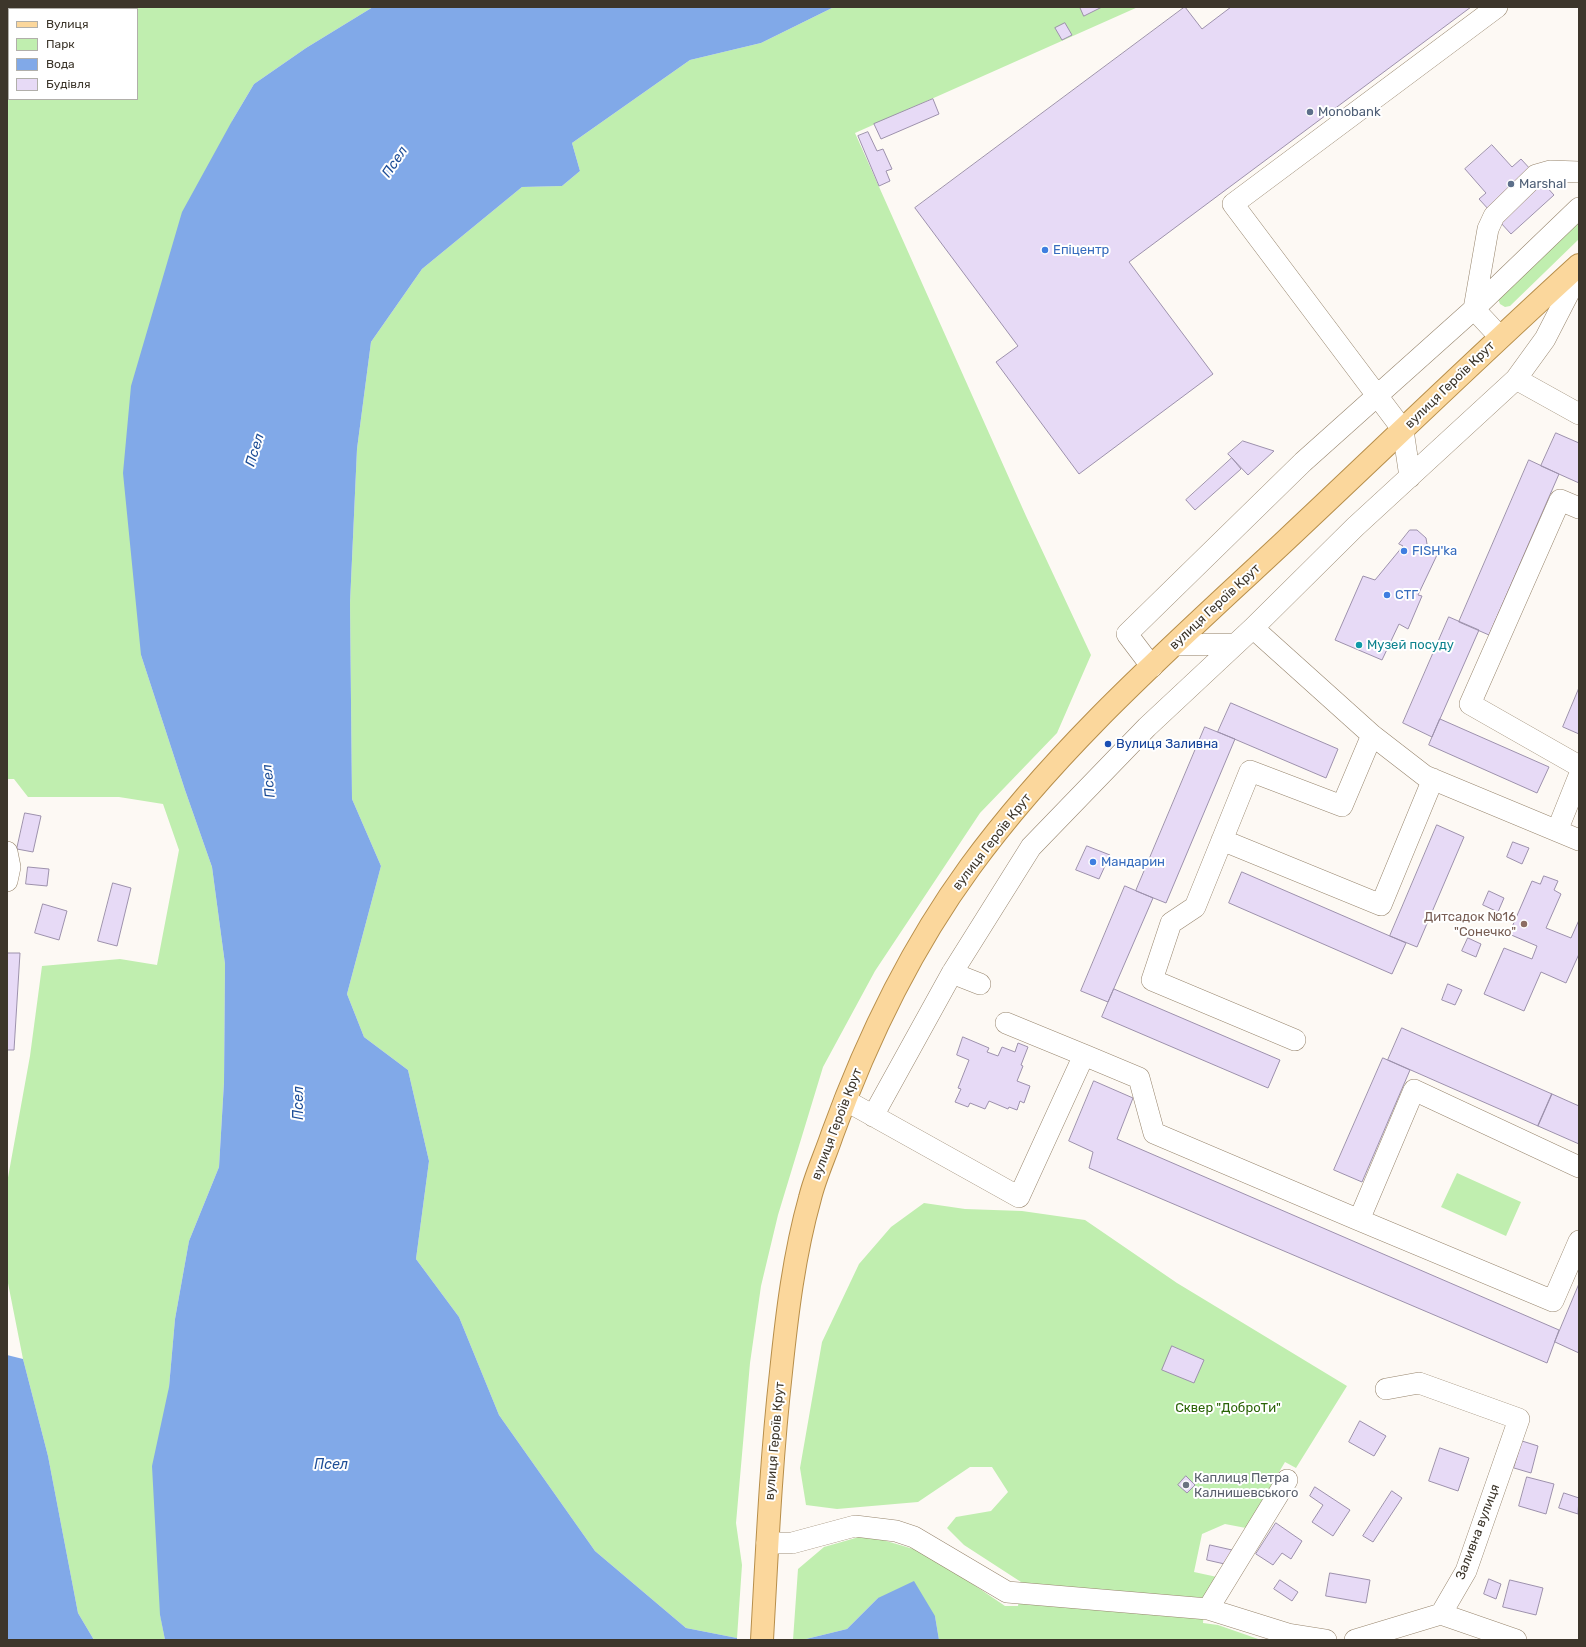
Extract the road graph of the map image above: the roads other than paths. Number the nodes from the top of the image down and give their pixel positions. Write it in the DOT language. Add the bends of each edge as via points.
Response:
graph roads {
  1 [pos="1497,7"];
  2 [pos="1579,172"];
  3 [pos="1579,208"];
  4 [pos="1579,266"];
  5 [pos="1579,273"];
  6 [pos="1474,308"];
  7 [pos="1500,337"];
  8 [pos="1516,379"];
  9 [pos="1376,396"];
  10 [pos="1579,414"];
  11 [pos="1403,430"];
  12 [pos="1410,477"];
  13 [pos="1579,508"];
  14 [pos="1253,628"];
  15 [pos="1235,644"];
  16 [pos="1175,645"];
  17 [pos="1152,667"];
  18 [pos="1372,735"];
  19 [pos="1579,766"];
  20 [pos="1579,776"];
  21 [pos="1433,779"];
  22 [pos="1557,831"];
  23 [pos="1222,840"];
  24 [pos="1579,840"];
  25 [pos="7,852"];
  26 [pos="7,881"];
  27 [pos="952,973"];
  28 [pos="980,984"];
  29 [pos="1006,1023"];
  30 [pos="1295,1040"];
  31 [pos="1084,1055"];
  32 [pos="845,1100"];
  33 [pos="873,1116"];
  34 [pos="1579,1167"];
  35 [pos="1359,1220"];
  36 [pos="1579,1242"];
  37 [pos="1386,1389"];
  38 [pos="1287,1480"];
  39 [pos="767,1543"];
  40 [pos="1208,1609"];
  41 [pos="1441,1614"];
  42 [pos="762,1640"];
  43 [pos="1326,1640"];
  44 [pos="1355,1640"];
  45 [pos="1516,1640"];
  1 -- 9 [label="street" via="1233,204"];
  2 -- 6 [label="street" via="1550,171 1536,175 1494,216 1488,229"];
  3 -- 6 [label="street"];
  4 -- 7 [label="main road, вулиця Героїв Крут"];
  5 -- 8 [label="street" via="1545,339"];
  6 -- 7 [label="street"];
  6 -- 9 [label="street"];
  7 -- 11 [label="main road, вулиця Героїв Крут"];
  8 -- 10 [label="street"];
  8 -- 12 [label="street"];
  9 -- 11 [label="street"];
  9 -- 17 [label="street" via="1303,462 1126,634"];
  11 -- 12 [label="street"];
  11 -- 16 [label="main road, вулиця Героїв Крут"];
  12 -- 14 [label="street" via="1355,527"];
  13 -- 19 [label="street" via="1560,500 1470,704"];
  14 -- 15 [label="street"];
  14 -- 18 [label="street"];
  15 -- 16 [label="street"];
  15 -- 27 [label="street" via="1147,727 1031,847"];
  16 -- 17 [label="main road, вулиця Героїв Крут"];
  17 -- 32 [label="main road, вулиця Героїв Крут" via="1070,748 1013,812 969,868 926,933 881,1016"];
  18 -- 21 [label="street" via="1425,776"];
  18 -- 23 [label="street" via="1342,806 1250,770"];
  20 -- 22 [label="street"];
  21 -- 22 [label="street"];
  21 -- 23 [label="street" via="1381,905"];
  22 -- 24 [label="street"];
  23 -- 30 [label="street" via="1195,907 1171,923 1152,980"];
  25 -- 26 [label="street" via="10,866"];
  27 -- 28 [label="street"];
  27 -- 33 [label="street"];
  29 -- 31 [label="street"];
  31 -- 33 [label="street" via="1019,1197"];
  31 -- 35 [label="street" via="1139,1078 1154,1133"];
  32 -- 33 [label="street"];
  32 -- 39 [label="main road, вулиця Героїв Крут" via="810,1196 789,1296 776,1418"];
  34 -- 35 [label="street" via="1414,1090"];
  35 -- 36 [label="street" via="1553,1301"];
  37 -- 41 [label="street, Заливна вулиця" via="1419,1383 1519,1419 1466,1571"];
  38 -- 40 [label="street"];
  39 -- 40 [label="street" via="792,1543 855,1526 896,1531 914,1537 1007,1592"];
  39 -- 42 [label="main road, вулиця Героїв Крут"];
  40 -- 43 [label="street" via="1288,1634"];
  41 -- 44 [label="street"];
  41 -- 45 [label="street"];
}
